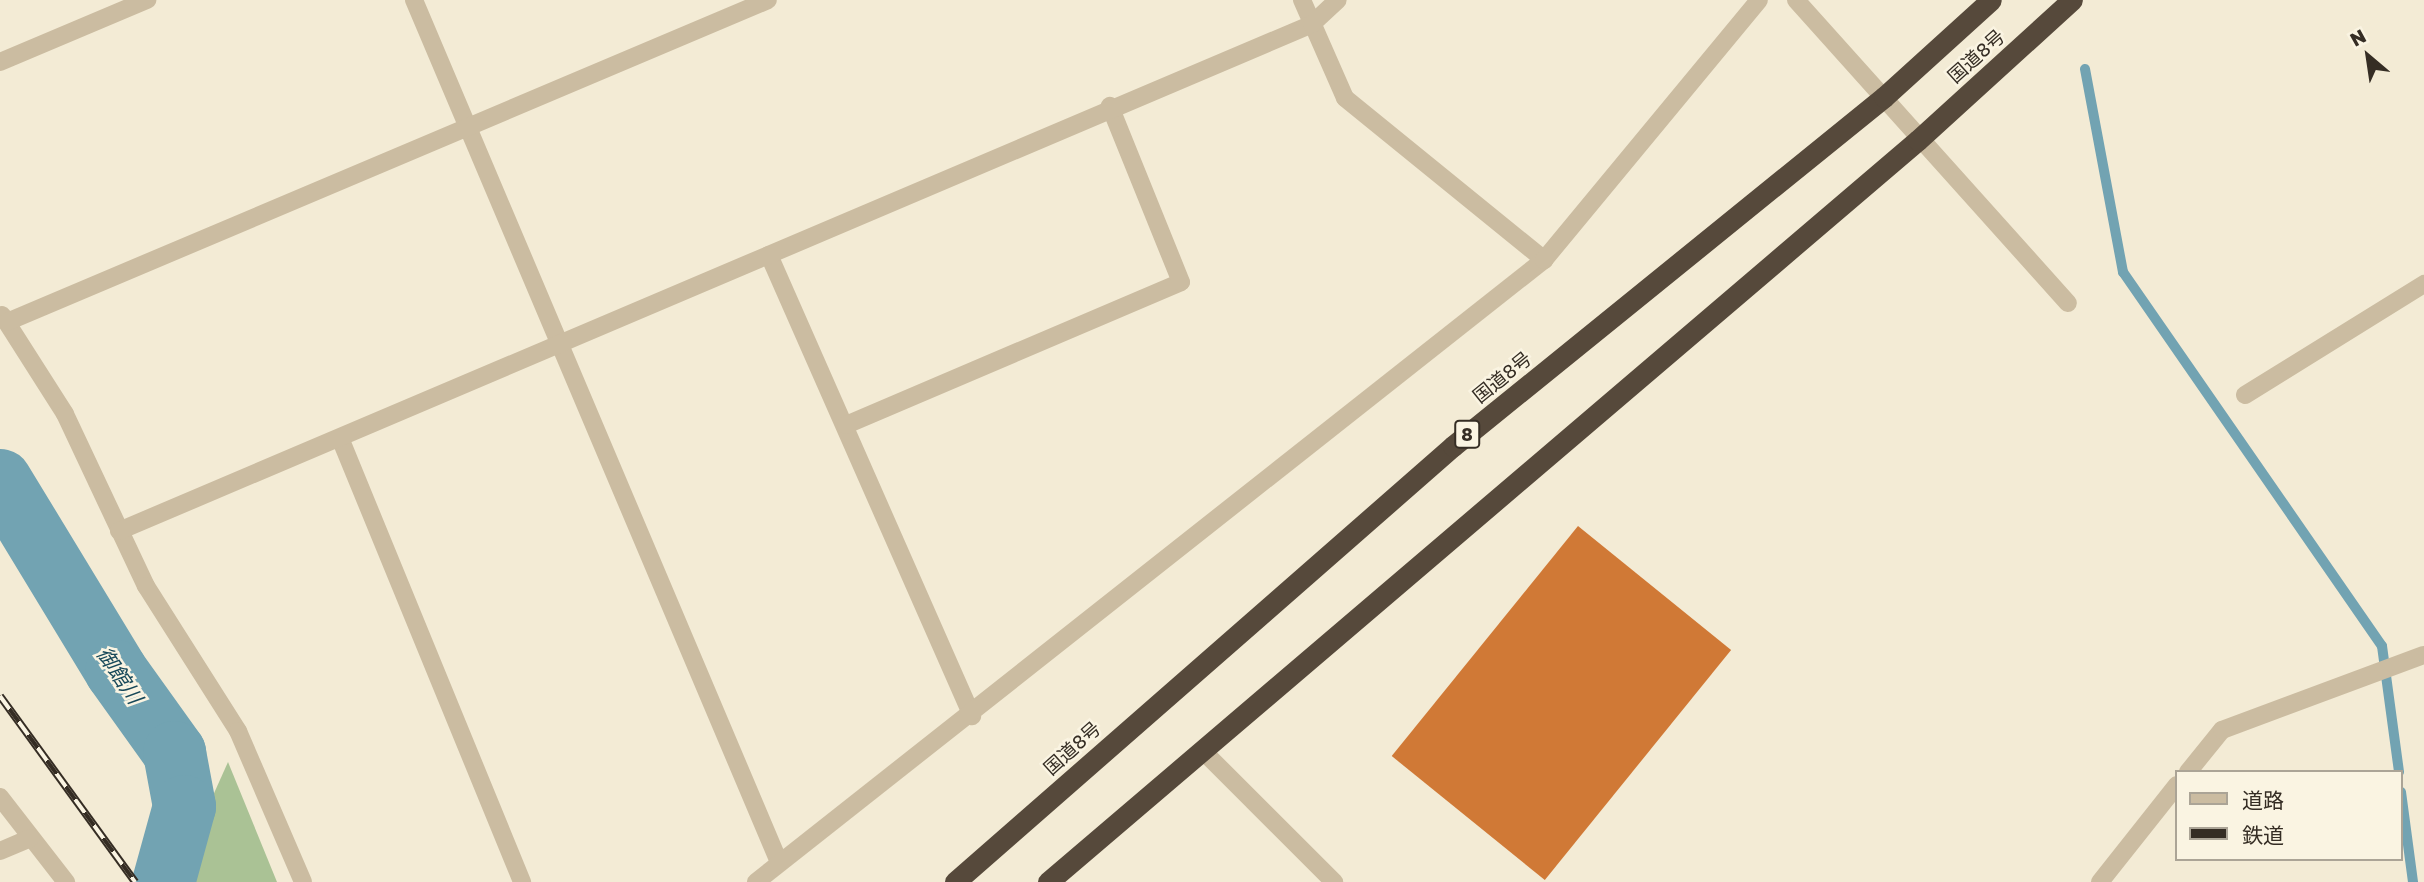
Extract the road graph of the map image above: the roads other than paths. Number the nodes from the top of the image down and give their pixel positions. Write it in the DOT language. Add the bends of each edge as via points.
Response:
graph roads {
  1 [pos="147,0"];
  2 [pos="414,0"];
  3 [pos="768,0"];
  4 [pos="1302,0"];
  5 [pos="1338,0"];
  6 [pos="1759,0"];
  7 [pos="1796,0"];
  8 [pos="1991,0"];
  9 [pos="2072,0"];
  10 [pos="114,6"];
  11 [pos="1312,24"];
  12 [pos="0,62"];
  13 [pos="1884,97"];
  14 [pos="1110,106"];
  15 [pos="467,125"];
  16 [pos="1918,140"];
  17 [pos="769,254"];
  18 [pos="1544,260"];
  19 [pos="2424,284"];
  20 [pos="2068,303"];
  21 [pos="4,318"];
  22 [pos="562,343"];
  23 [pos="2245,395"];
  24 [pos="846,425"];
  25 [pos="340,438"];
  26 [pos="119,531"];
  27 [pos="2424,655"];
  28 [pos="972,716"];
  29 [pos="1202,750"];
  30 [pos="2190,770"];
  31 [pos="2176,786"];
  32 [pos="0,797"];
  33 [pos="30,838"];
  34 [pos="0,851"];
  35 [pos="779,862"];
  36 [pos="66,882"];
  37 [pos="303,882"];
  38 [pos="522,882"];
  39 [pos="756,882"];
  40 [pos="955,882"];
  41 [pos="1048,882"];
  42 [pos="1334,882"];
  43 [pos="2100,882"];
  1 -- 10 [label="street"];
  2 -- 15 [label="street"];
  3 -- 15 [label="street"];
  4 -- 11 [label="street"];
  5 -- 11 [label="street"];
  6 -- 18 [label="street"];
  7 -- 13 [label="street"];
  8 -- 13 [label="highway, 国道8号 / 8"];
  9 -- 16 [label="highway, 国道8号"];
  10 -- 12 [label="street"];
  11 -- 14 [label="street"];
  11 -- 18 [label="street" via="1345,98"];
  13 -- 16 [label="street"];
  13 -- 40 [label="highway, 国道8号 / 8" via="1453,446"];
  14 -- 17 [label="street"];
  14 -- 24 [label="street" via="1181,282"];
  15 -- 21 [label="street"];
  15 -- 22 [label="street"];
  16 -- 20 [label="street"];
  16 -- 29 [label="highway, 国道8号"];
  17 -- 22 [label="street"];
  17 -- 24 [label="street"];
  18 -- 28 [label="street"];
  19 -- 23 [label="street"];
  21 -- 26 [label="street" via="65,414"];
  22 -- 25 [label="street"];
  22 -- 35 [label="street"];
  24 -- 28 [label="street"];
  25 -- 26 [label="street"];
  25 -- 38 [label="street"];
  26 -- 37 [label="street" via="146,586 238,731"];
  27 -- 30 [label="street" via="2221,730"];
  28 -- 35 [label="street"];
  29 -- 41 [label="highway, 国道8号"];
  29 -- 42 [label="street"];
  31 -- 43 [label="street"];
  32 -- 33 [label="street"];
  33 -- 34 [label="street"];
  33 -- 36 [label="street"];
  35 -- 39 [label="street"];
}
